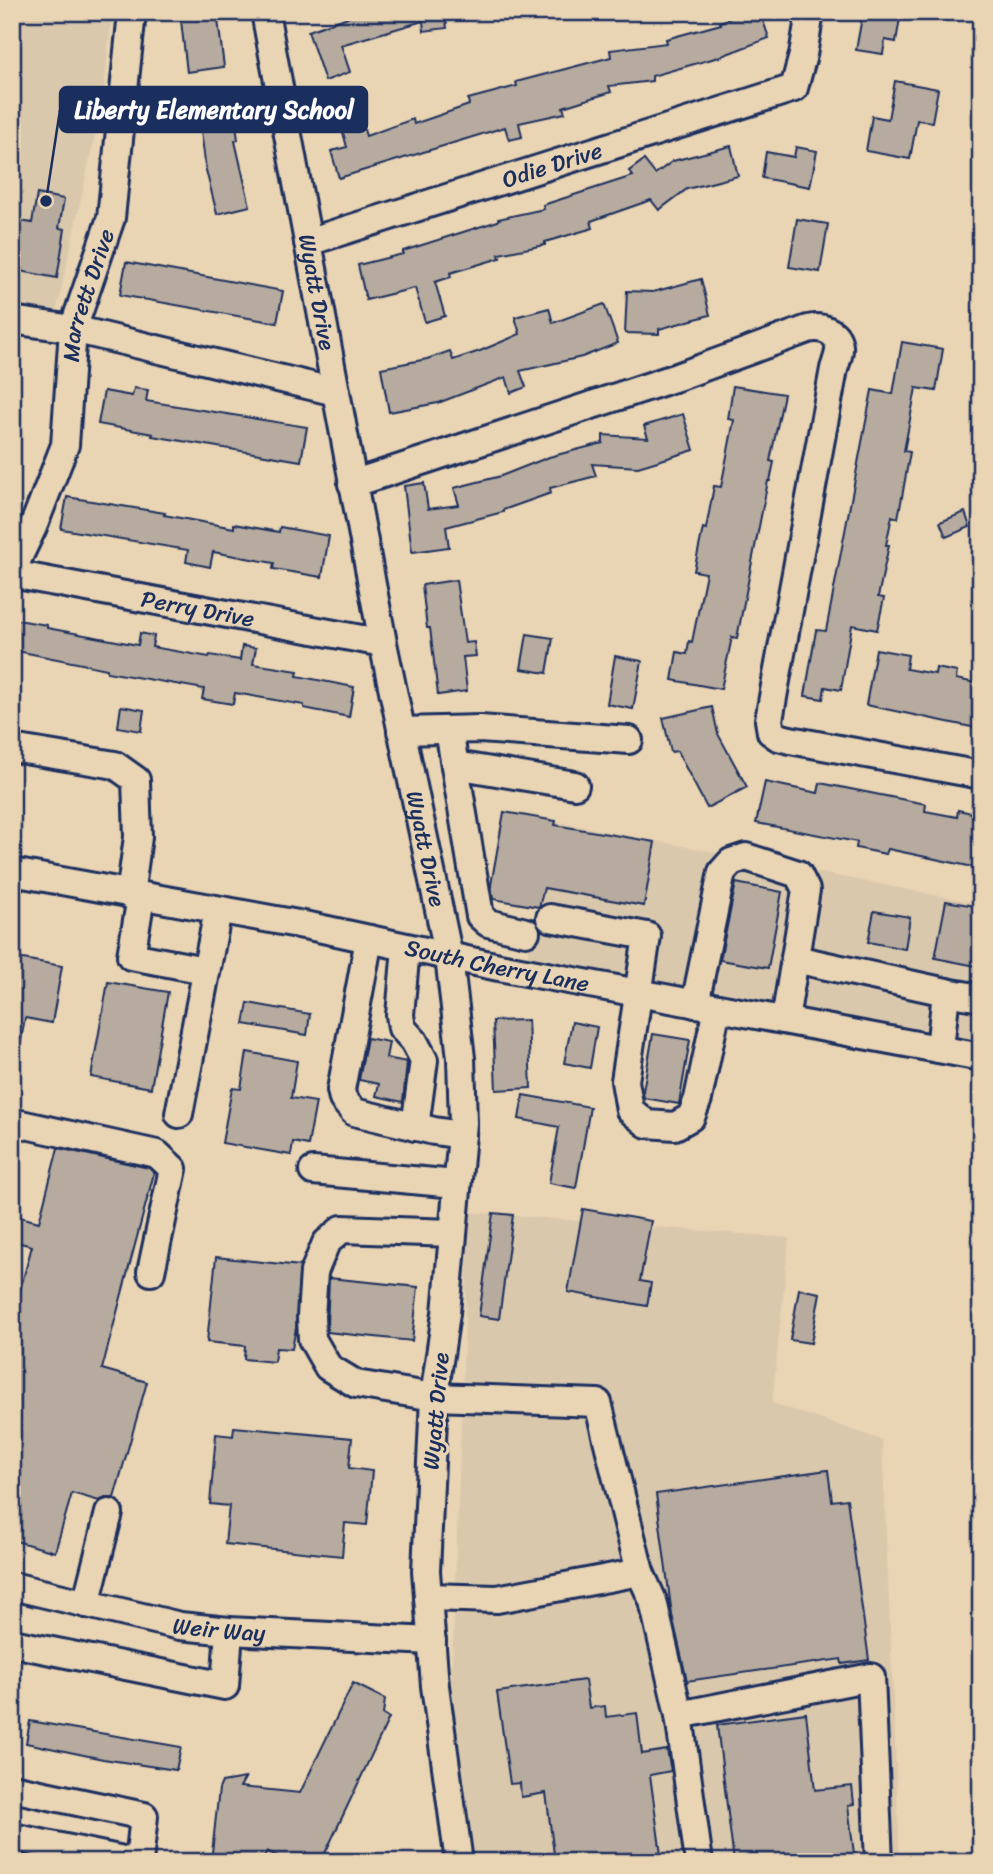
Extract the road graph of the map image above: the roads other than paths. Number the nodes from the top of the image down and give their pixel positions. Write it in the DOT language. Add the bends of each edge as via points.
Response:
graph roads {
  1 [pos="132,12"];
  2 [pos="265,12"];
  3 [pos="810,12"];
  4 [pos="308,242"];
  5 [pos="12,320"];
  6 [pos="73,329"];
  7 [pos="336,392"];
  8 [pos="352,484"];
  9 [pos="12,572"];
  10 [pos="383,643"];
  11 [pos="449,730"];
  12 [pos="401,731"];
  13 [pos="629,740"];
  14 [pos="12,747"];
  15 [pos="455,765"];
  16 [pos="981,775"];
  17 [pos="575,785"];
  18 [pos="12,872"];
  19 [pos="136,896"];
  20 [pos="218,910"];
  21 [pos="550,918"];
  22 [pos="369,939"];
  23 [pos="406,948"];
  24 [pos="449,957"];
  25 [pos="795,959"];
  26 [pos="499,967"];
  27 [pos="205,970"];
  28 [pos="946,992"];
  29 [pos="638,993"];
  30 [pos="981,998"];
  31 [pos="706,1006"];
  32 [pos="785,1020"];
  33 [pos="940,1049"];
  34 [pos="981,1057"];
  35 [pos="179,1114"];
  36 [pos="12,1122"];
  37 [pos="415,1127"];
  38 [pos="462,1135"];
  39 [pos="313,1171"];
  40 [pos="456,1184"];
  41 [pos="452,1233"];
  42 [pos="151,1272"];
  43 [pos="434,1396"];
  44 [pos="109,1513"];
  45 [pos="639,1572"];
  46 [pos="12,1587"];
  47 [pos="428,1597"];
  48 [pos="86,1604"];
  49 [pos="229,1631"];
  50 [pos="432,1641"];
  51 [pos="12,1643"];
  52 [pos="679,1715"];
  53 [pos="12,1788"];
  54 [pos="12,1837"];
  55 [pos="134,1862"];
  56 [pos="139,1862"];
  57 [pos="458,1862"];
  58 [pos="699,1862"];
  59 [pos="879,1862"];
  1 -- 6 [label="street, Marrett Drive" via="111,218"];
  2 -- 4 [label="street, Wyatt Drive"];
  3 -- 4 [label="street, Odie Drive" via="794,88"];
  4 -- 7 [label="street, Wyatt Drive"];
  5 -- 6 [label="street"];
  6 -- 7 [label="street"];
  6 -- 9 [label="street, Marrett Drive" via="65,444"];
  7 -- 8 [label="street, Wyatt Drive"];
  8 -- 10 [label="street, Wyatt Drive"];
  8 -- 16 [label="street" via="818,327 836,337 840,348 775,686 771,732 790,740"];
  9 -- 10 [label="street, Perry Drive"];
  10 -- 12 [label="street, Wyatt Drive"];
  11 -- 12 [label="street"];
  11 -- 13 [label="street"];
  11 -- 15 [label="street"];
  12 -- 24 [label="street, Wyatt Drive"];
  14 -- 19 [label="street" via="115,765 136,780"];
  15 -- 17 [label="street"];
  15 -- 26 [label="street" via="478,910 483,920 517,930"];
  18 -- 19 [label="street, South Cherry Lane"];
  19 -- 20 [label="street, South Cherry Lane"];
  19 -- 27 [label="street" via="131,956"];
  20 -- 22 [label="street, South Cherry Lane"];
  20 -- 27 [label="street"];
  21 -- 29 [label="street" via="647,936"];
  22 -- 23 [label="street, South Cherry Lane"];
  22 -- 37 [label="street" via="343,1099 354,1112"];
  23 -- 24 [label="street, South Cherry Lane"];
  23 -- 37 [label="street" via="402,1028 424,1060"];
  24 -- 26 [label="street, South Cherry Lane"];
  24 -- 38 [label="street, Wyatt Drive" via="461,1058"];
  25 -- 28 [label="street"];
  25 -- 31 [label="street" via="806,890 798,874 746,857 731,862 722,872"];
  25 -- 32 [label="street"];
  26 -- 29 [label="street, South Cherry Lane"];
  27 -- 35 [label="street"];
  28 -- 30 [label="street"];
  28 -- 33 [label="street"];
  29 -- 31 [label="street, South Cherry Lane"];
  29 -- 31 [label="street" via="625,1081 630,1110 647,1124 675,1126 691,1117 698,1099"];
  31 -- 32 [label="street, South Cherry Lane"];
  32 -- 33 [label="street, South Cherry Lane"];
  33 -- 34 [label="street, South Cherry Lane"];
  36 -- 42 [label="street" via="157,1154 173,1169"];
  37 -- 38 [label="street"];
  38 -- 40 [label="street, Wyatt Drive"];
  39 -- 40 [label="street"];
  40 -- 41 [label="street, Wyatt Drive"];
  41 -- 43 [label="street, Wyatt Drive"];
  41 -- 43 [label="street" via="342,1229 326,1243 314,1272 312,1339 328,1367 356,1384"];
  43 -- 45 [label="street" via="598,1403"];
  43 -- 47 [label="street, Wyatt Drive"];
  44 -- 48 [label="street"];
  45 -- 47 [label="street" via="496,1599"];
  45 -- 52 [label="street" via="653,1601"];
  46 -- 48 [label="street, Weir Way"];
  47 -- 50 [label="street, Wyatt Drive"];
  48 -- 49 [label="street, Weir Way" via="180,1626"];
  49 -- 50 [label="street, Weir Way"];
  49 -- 51 [label="street" via="225,1686"];
  50 -- 57 [label="street, Wyatt Drive"];
  52 -- 58 [label="street"];
  52 -- 59 [label="street" via="871,1676"];
  53 -- 56 [label="street" via="144,1816"];
  54 -- 55 [label="street"];
}
